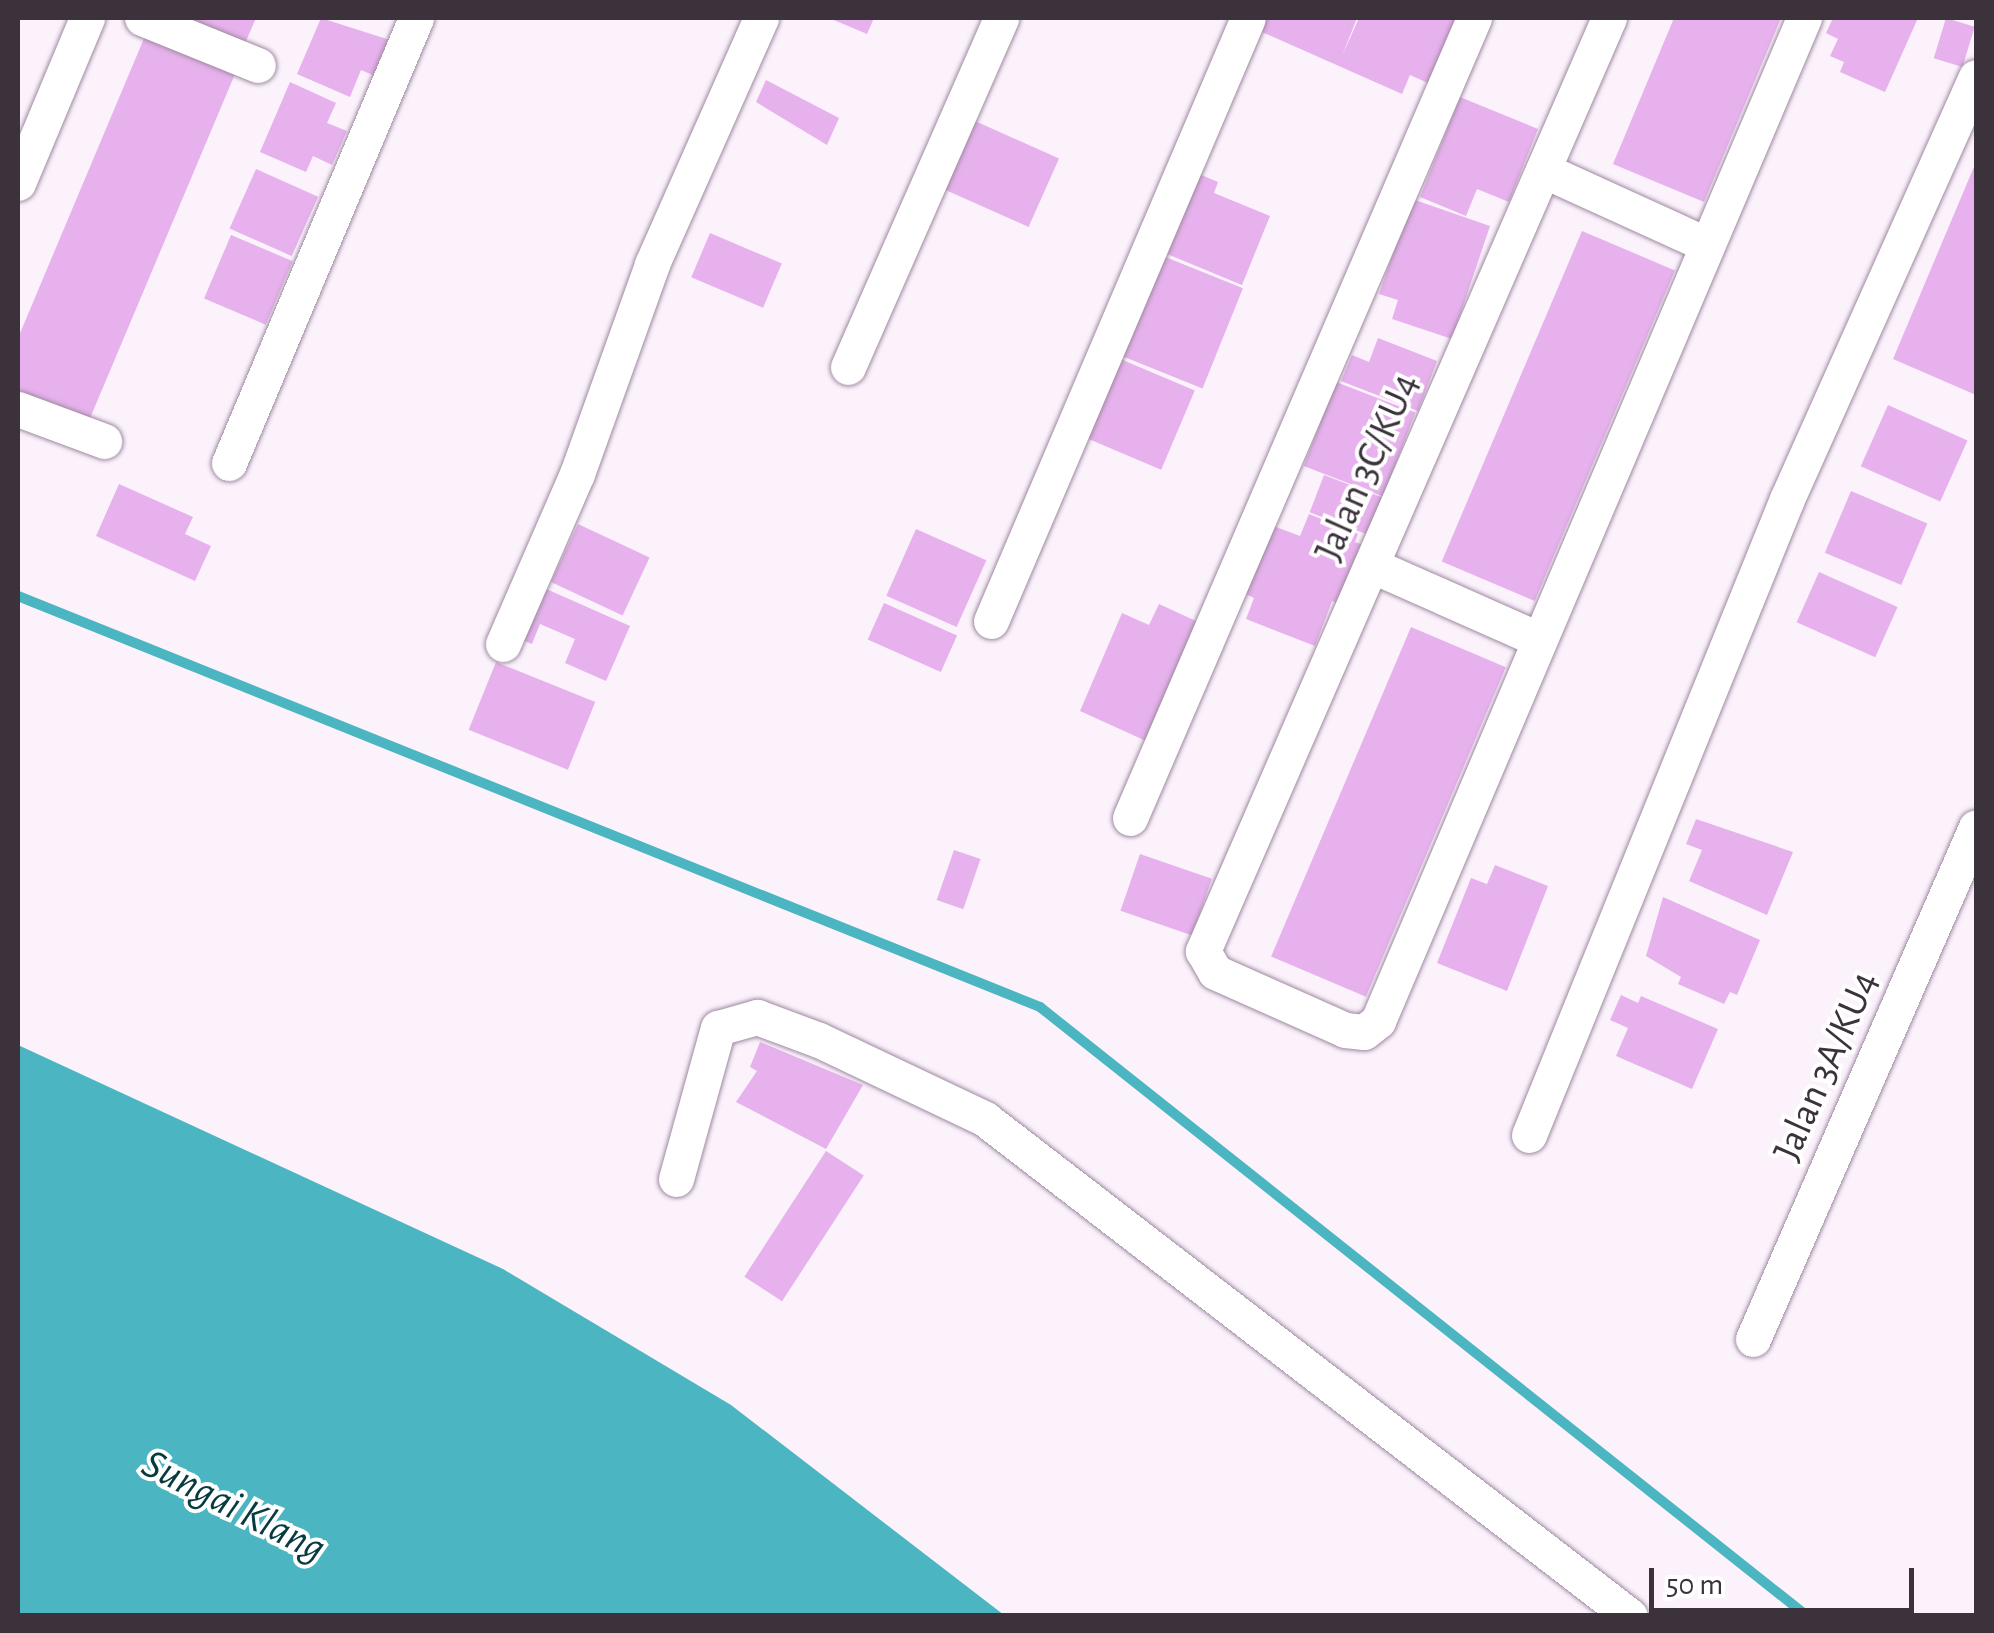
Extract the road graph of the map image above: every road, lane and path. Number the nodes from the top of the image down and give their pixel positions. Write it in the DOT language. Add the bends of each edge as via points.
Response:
graph roads {
  1 [pos="86,18"];
  2 [pos="142,18"];
  3 [pos="416,18"];
  4 [pos="761,18"];
  5 [pos="1002,18"];
  6 [pos="1248,18"];
  7 [pos="1474,18"];
  8 [pos="1610,18"];
  9 [pos="1804,18"];
  10 [pos="258,66"];
  11 [pos="1976,77"];
  12 [pos="1543,170"];
  13 [pos="18,184"];
  14 [pos="1703,243"];
  15 [pos="848,367"];
  16 [pos="18,409"];
  17 [pos="104,441"];
  18 [pos="229,463"];
  19 [pos="1371,565"];
  20 [pos="991,621"];
  21 [pos="1536,638"];
  22 [pos="503,644"];
  23 [pos="1130,818"];
  24 [pos="1976,827"];
  25 [pos="1530,1136"];
  26 [pos="676,1179"];
  27 [pos="1753,1339"];
  28 [pos="1630,1616"];
  1 -- 13 [label="street"];
  2 -- 10 [label="street"];
  3 -- 18 [label="street"];
  4 -- 22 [label="street" via="652,264 577,474"];
  5 -- 15 [label="street"];
  6 -- 20 [label="street"];
  7 -- 23 [label="street"];
  8 -- 12 [label="street, Jalan 3C/KU4"];
  9 -- 14 [label="street"];
  11 -- 25 [label="street" via="1787,499"];
  12 -- 14 [label="street"];
  12 -- 19 [label="street, Jalan 3C/KU4"];
  14 -- 21 [label="street"];
  16 -- 17 [label="street"];
  19 -- 21 [label="street"];
  19 -- 21 [label="street, Jalan 3C/KU4" via="1203,951 1215,972 1345,1030 1364,1032 1378,1021"];
  24 -- 27 [label="street, Jalan 3A/KU4"];
  26 -- 28 [label="street" via="718,1028 757,1016 819,1040 985,1119"];
}
